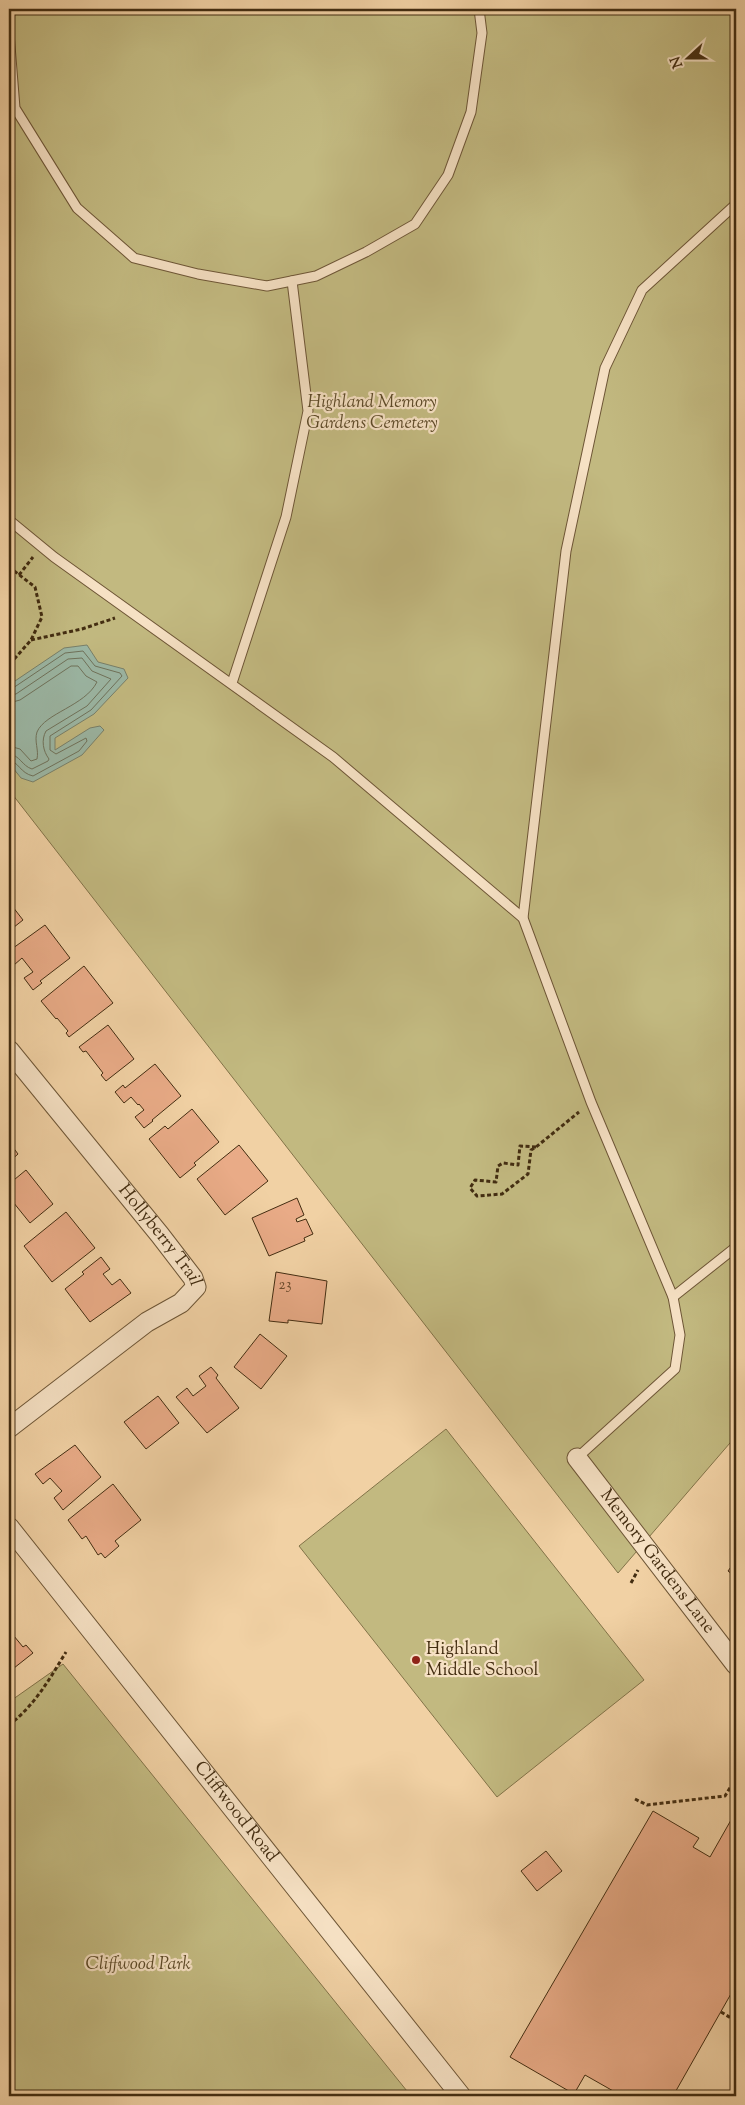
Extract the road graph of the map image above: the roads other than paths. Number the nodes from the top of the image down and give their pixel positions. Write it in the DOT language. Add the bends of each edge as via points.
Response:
graph roads {
  1 [pos="11,9"];
  2 [pos="480,9"];
  3 [pos="9,18"];
  4 [pos="9,33"];
  5 [pos="12,108"];
  6 [pos="736,204"];
  7 [pos="292,281"];
  8 [pos="9,520"];
  9 [pos="232,683"];
  10 [pos="523,918"];
  11 [pos="9,1050"];
  12 [pos="736,1248"];
  13 [pos="673,1297"];
  14 [pos="9,1428"];
  15 [pos="576,1458"];
  16 [pos="9,1528"];
  17 [pos="736,1666"];
  18 [pos="461,2096"];
  1 -- 3 [label="lane"];
  2 -- 7 [label="lane" via="482,33 471,112 448,175 415,224 316,276"];
  4 -- 5 [label="lane"];
  5 -- 7 [label="lane" via="77,208 134,258 267,286"];
  6 -- 10 [label="lane" via="642,290 606,368 566,551"];
  7 -- 9 [label="lane" via="308,411 286,517"];
  8 -- 9 [label="lane"];
  9 -- 10 [label="lane" via="333,757"];
  10 -- 13 [label="lane" via="591,1102"];
  11 -- 14 [label="street, Hollyberry Trail" via="160,1235 193,1278 196,1287 181,1303 147,1322"];
  12 -- 13 [label="lane"];
  13 -- 15 [label="lane" via="680,1335 675,1369"];
  15 -- 17 [label="street, Memory Gardens Lane"];
  16 -- 18 [label="street, Cliffwood Road"];
}
